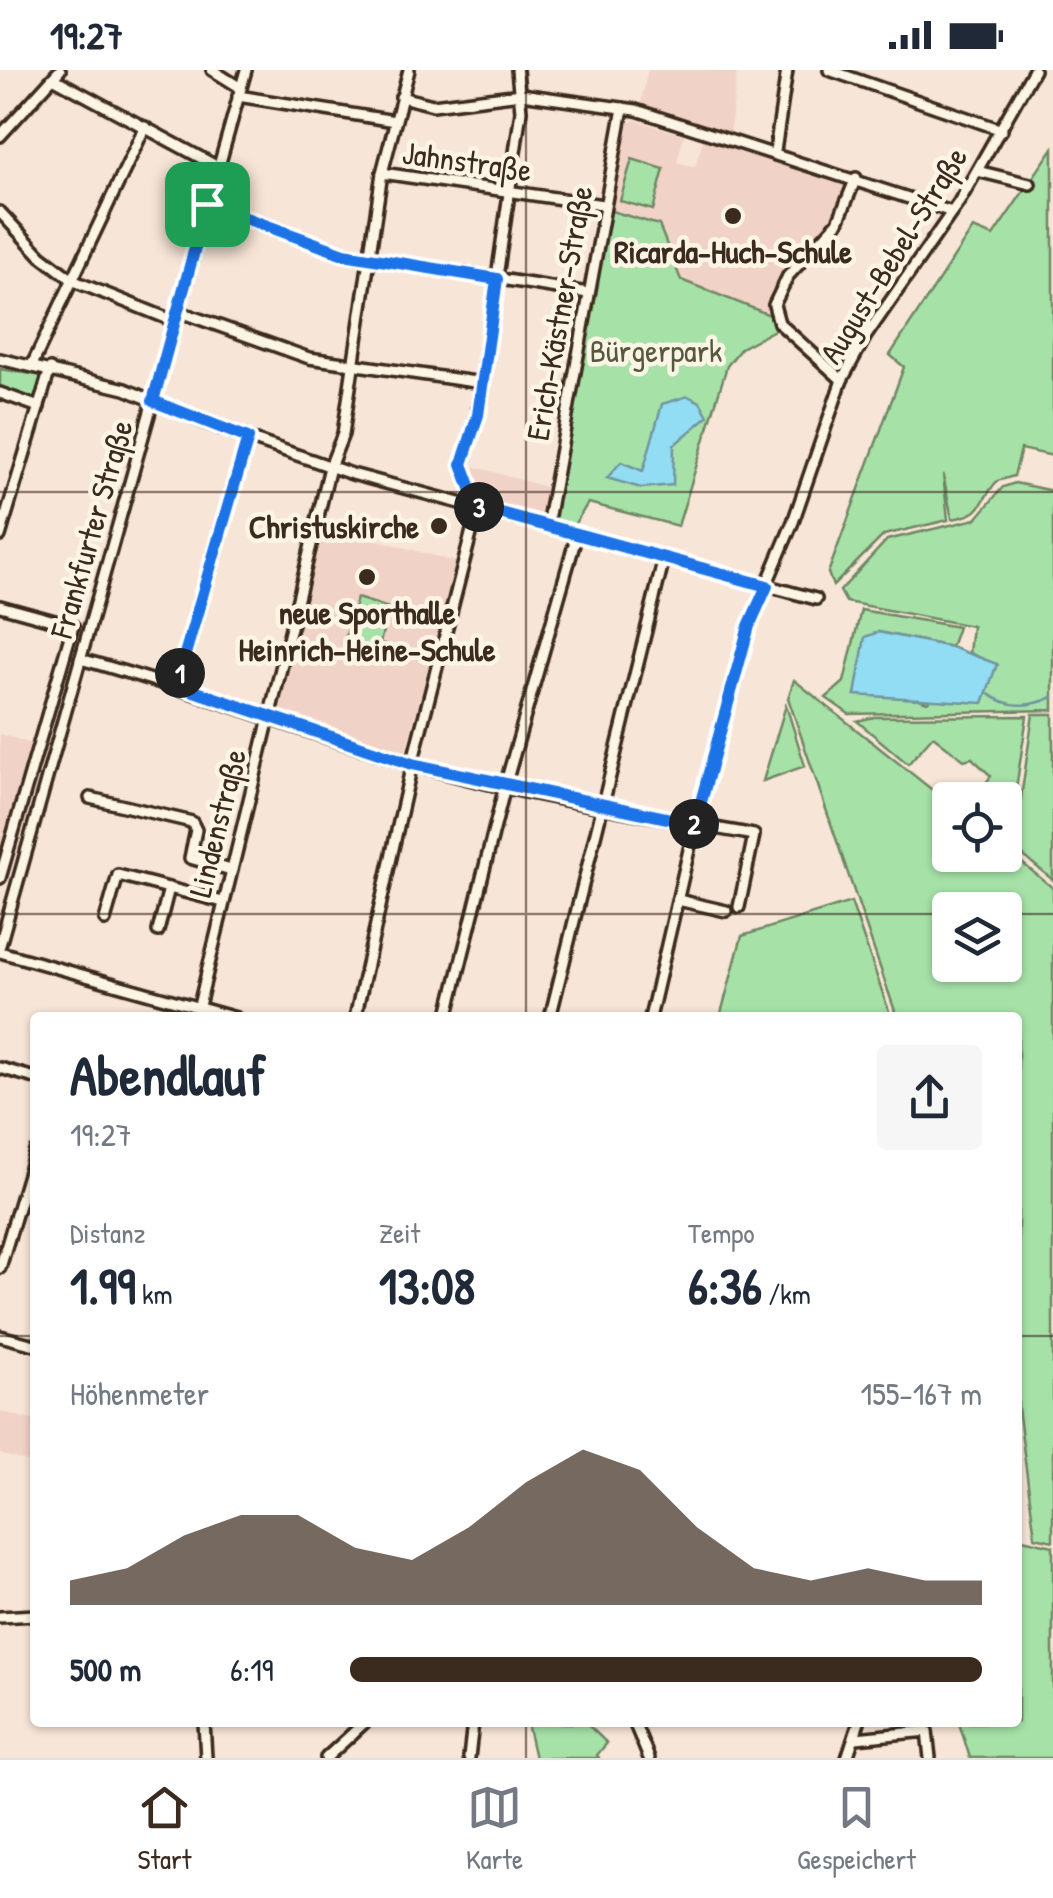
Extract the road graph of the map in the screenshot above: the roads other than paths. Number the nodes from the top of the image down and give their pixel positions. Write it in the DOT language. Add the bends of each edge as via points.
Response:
graph roads {
  1 [pos="212,70"];
  2 [pos="246,70"];
  3 [pos="409,70"];
  4 [pos="517,70"];
  5 [pos="787,70"];
  6 [pos="829,70"];
  7 [pos="1034,70"];
  8 [pos="57,74"];
  9 [pos="240,92"];
  10 [pos="521,94"];
  11 [pos="401,97"];
  12 [pos="622,108"];
  13 [pos="395,121"];
  14 [pos="145,127"];
  15 [pos="1002,130"];
  16 [pos="0,136"];
  17 [pos="775,152"];
  18 [pos="218,167"];
  19 [pos="977,171"];
  20 [pos="382,174"];
  21 [pos="856,178"];
  22 [pos="1030,184"];
  23 [pos="510,192"];
  24 [pos="207,204"];
  25 [pos="603,206"];
  26 [pos="0,212"];
  27 [pos="952,212"];
  28 [pos="370,258"];
  29 [pos="72,279"];
  30 [pos="497,279"];
  31 [pos="588,292"];
  32 [pos="176,316"];
  33 [pos="0,359"];
  34 [pos="32,365"];
  35 [pos="354,365"];
  36 [pos="50,369"];
  37 [pos="842,380"];
  38 [pos="482,383"];
  39 [pos="0,393"];
  40 [pos="153,401"];
  41 [pos="39,407"];
  42 [pos="248,438"];
  43 [pos="330,467"];
  44 [pos="478,507"];
  45 [pos="547,526"];
  46 [pos="578,534"];
  47 [pos="0,536"];
  48 [pos="664,558"];
  49 [pos="767,586"];
  50 [pos="816,599"];
  51 [pos="0,606"];
  52 [pos="80,659"];
  53 [pos="176,685"];
  54 [pos="268,716"];
  55 [pos="412,764"];
  56 [pos="505,786"];
  57 [pos="90,798"];
  58 [pos="601,806"];
  59 [pos="695,824"];
  60 [pos="230,870"];
  61 [pos="0,878"];
  62 [pos="169,888"];
  63 [pos="678,900"];
  64 [pos="223,902"];
  65 [pos="739,906"];
  66 [pos="726,911"];
  67 [pos="105,920"];
  68 [pos="3,922"];
  69 [pos="158,931"];
  70 [pos="0,948"];
  71 [pos="198,1012"];
  72 [pos="356,1012"];
  73 [pos="449,1012"];
  74 [pos="551,1012"];
  75 [pos="651,1012"];
  76 [pos="0,1068"];
  77 [pos="30,1077"];
  78 [pos="30,1168"];
  79 [pos="0,1268"];
  80 [pos="0,1336"];
  81 [pos="30,1344"];
  82 [pos="30,1615"];
  83 [pos="0,1617"];
  84 [pos="205,1727"];
  85 [pos="360,1727"];
  86 [pos="473,1727"];
  87 [pos="636,1727"];
  88 [pos="858,1727"];
  89 [pos="856,1738"];
  90 [pos="208,1743"];
  91 [pos="206,1758"];
  92 [pos="215,1758"];
  93 [pos="326,1758"];
  94 [pos="470,1758"];
  95 [pos="649,1758"];
  96 [pos="847,1758"];
  97 [pos="930,1758"];
  1 -- 9 [label="street"];
  2 -- 9 [label="street, Frankfurter Straße"];
  3 -- 11 [label="street, Lindenstraße"];
  4 -- 10 [label="street"];
  5 -- 17 [label="street"];
  6 -- 15 [label="street"];
  7 -- 15 [label="street, August-Bebel-Straße"];
  8 -- 14 [label="street"];
  8 -- 16 [label="street"];
  9 -- 13 [label="street"];
  9 -- 18 [label="street, Frankfurter Straße"];
  10 -- 11 [label="street" via="433,105"];
  10 -- 12 [label="street"];
  10 -- 23 [label="street"];
  11 -- 13 [label="street, Lindenstraße"];
  12 -- 17 [label="street"];
  12 -- 25 [label="street, Erich-Kästner-Straße"];
  13 -- 20 [label="street, Lindenstraße"];
  14 -- 18 [label="street"];
  14 -- 29 [label="street"];
  15 -- 19 [label="street, August-Bebel-Straße"];
  17 -- 21 [label="street"];
  18 -- 24 [label="street, Frankfurter Straße"];
  19 -- 22 [label="street"];
  19 -- 27 [label="street, August-Bebel-Straße"];
  20 -- 23 [label="street, Jahnstraße"];
  20 -- 28 [label="street, Lindenstraße"];
  21 -- 27 [label="street"];
  21 -- 37 [label="street" via="838,222 788,276 774,305 782,327"];
  23 -- 25 [label="street, Jahnstraße"];
  23 -- 30 [label="street"];
  24 -- 28 [label="street"];
  24 -- 32 [label="street, Frankfurter Straße"];
  25 -- 31 [label="street, Erich-Kästner-Straße"];
  26 -- 29 [label="street"];
  27 -- 37 [label="street, August-Bebel-Straße"];
  28 -- 30 [label="street"];
  28 -- 35 [label="street, Lindenstraße"];
  29 -- 32 [label="street"];
  29 -- 34 [label="street"];
  30 -- 31 [label="street"];
  30 -- 38 [label="street"];
  31 -- 45 [label="street, Erich-Kästner-Straße"];
  32 -- 35 [label="street" via="302,356"];
  32 -- 40 [label="street, Frankfurter Straße"];
  33 -- 34 [label="street"];
  34 -- 36 [label="street"];
  35 -- 38 [label="street"];
  35 -- 43 [label="street, Lindenstraße" via="343,434"];
  36 -- 40 [label="street"];
  36 -- 41 [label="street"];
  37 -- 49 [label="street, August-Bebel-Straße"];
  38 -- 44 [label="street" via="462,464"];
  39 -- 41 [label="street"];
  40 -- 42 [label="street"];
  40 -- 52 [label="street, Frankfurter Straße"];
  41 -- 47 [label="street"];
  42 -- 43 [label="street"];
  42 -- 53 [label="street"];
  43 -- 44 [label="street"];
  43 -- 54 [label="street, Lindenstraße"];
  44 -- 45 [label="street"];
  44 -- 55 [label="street"];
  45 -- 46 [label="street"];
  46 -- 48 [label="street"];
  46 -- 56 [label="street"];
  48 -- 49 [label="street"];
  48 -- 58 [label="street"];
  49 -- 50 [label="street"];
  49 -- 59 [label="street, August-Bebel-Straße" via="749,626"];
  51 -- 61 [label="street, Frankfurter Straße" via="73,626"];
  52 -- 53 [label="street"];
  52 -- 68 [label="street, Frankfurter Straße"];
  53 -- 54 [label="street"];
  54 -- 55 [label="street"];
  54 -- 60 [label="street, Lindenstraße"];
  55 -- 56 [label="street"];
  55 -- 72 [label="street"];
  56 -- 58 [label="street"];
  56 -- 73 [label="street"];
  57 -- 60 [label="street" via="192,822 190,858"];
  58 -- 59 [label="street"];
  58 -- 74 [label="street"];
  59 -- 63 [label="street, August-Bebel-Straße"];
  59 -- 65 [label="street" via="754,835"];
  60 -- 64 [label="street, Lindenstraße"];
  62 -- 64 [label="street"];
  62 -- 67 [label="street" via="118,875"];
  62 -- 69 [label="street"];
  63 -- 66 [label="street"];
  63 -- 75 [label="street, August-Bebel-Straße"];
  64 -- 71 [label="street, Lindenstraße"];
  68 -- 70 [label="street, Frankfurter Straße"];
  70 -- 71 [label="street"];
  76 -- 77 [label="street"];
  78 -- 79 [label="street"];
  80 -- 81 [label="street"];
  82 -- 83 [label="street"];
  84 -- 90 [label="street"];
  85 -- 93 [label="street"];
  86 -- 94 [label="street"];
  87 -- 95 [label="street"];
  88 -- 89 [label="street"];
  89 -- 96 [label="street"];
  89 -- 97 [label="street" via="927,1730"];
  90 -- 91 [label="street"];
  90 -- 92 [label="street"];
}
